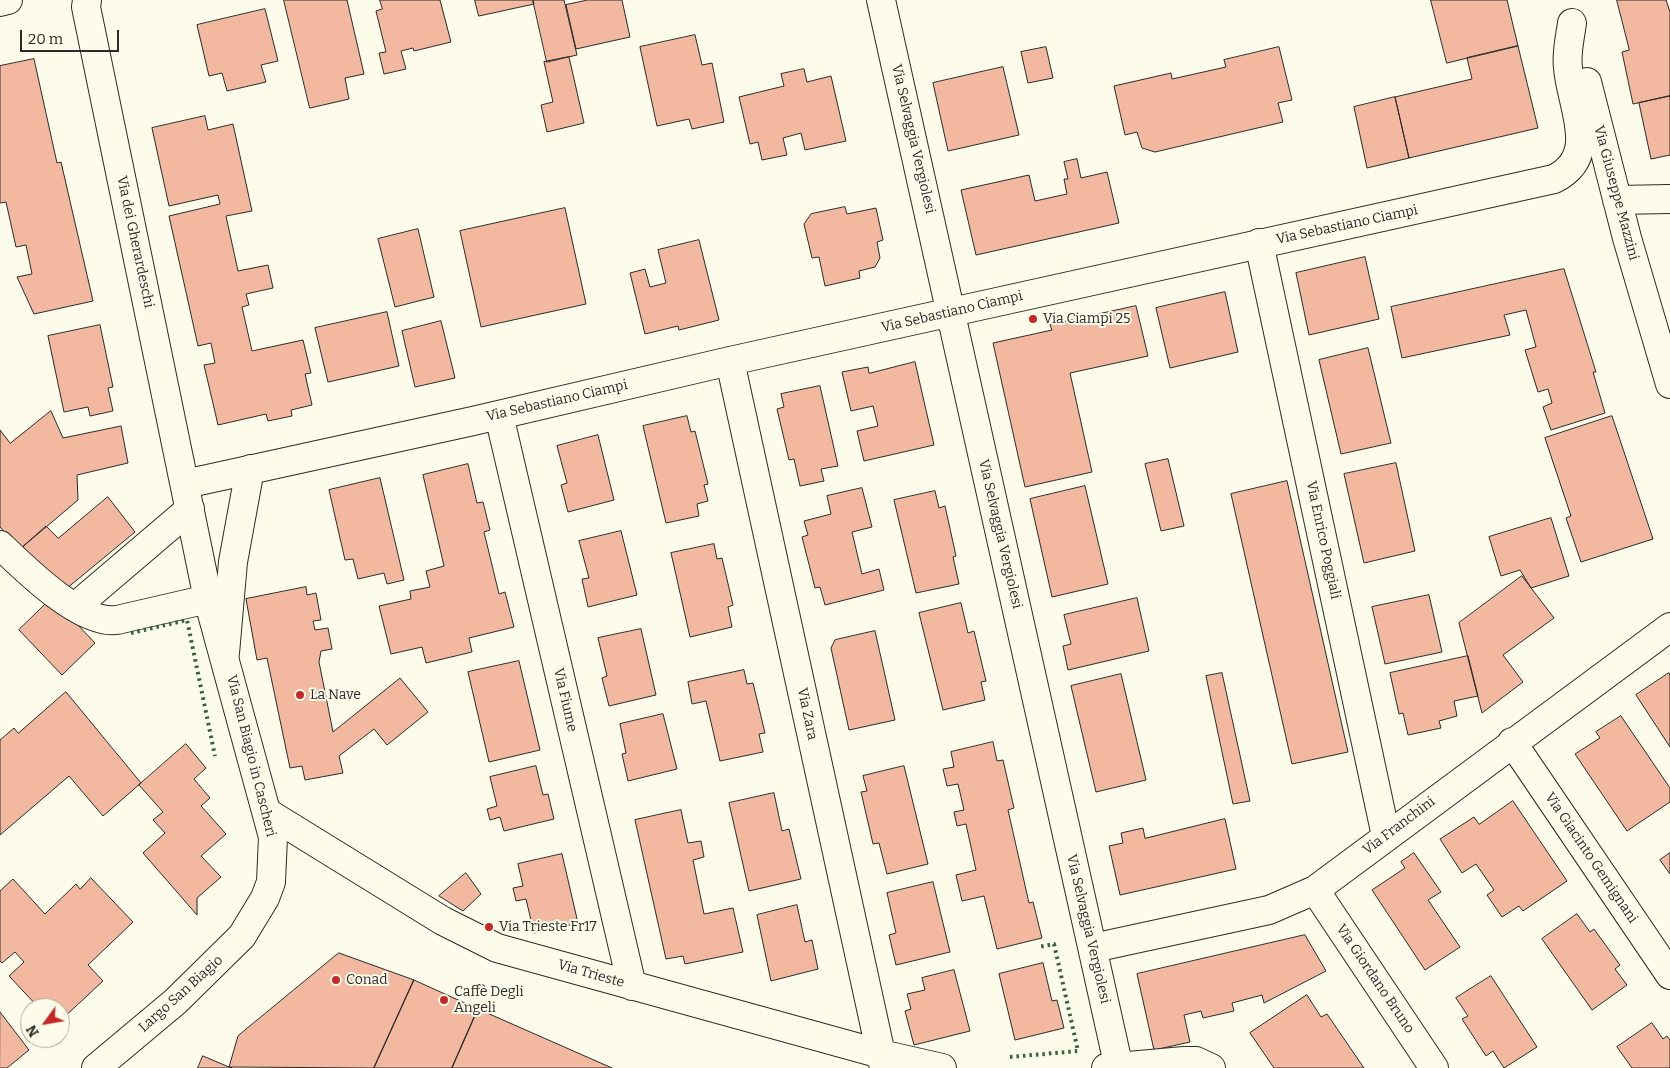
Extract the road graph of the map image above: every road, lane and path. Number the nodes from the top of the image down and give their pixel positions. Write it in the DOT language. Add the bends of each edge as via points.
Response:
graph roads {
  1 [pos="8,0"];
  2 [pos="881,0"];
  3 [pos="0,2"];
  4 [pos="85,2"];
  5 [pos="1570,11"];
  6 [pos="1670,198"];
  7 [pos="1617,200"];
  8 [pos="1259,244"];
  9 [pos="951,312"];
  10 [pos="730,361"];
  11 [pos="1670,384"];
  12 [pos="499,415"];
  13 [pos="250,470"];
  14 [pos="187,497"];
  15 [pos="0,545"];
  16 [pos="208,599"];
  17 [pos="75,607"];
  18 [pos="1670,627"];
  19 [pos="225,655"];
  20 [pos="1512,742"];
  21 [pos="268,813"];
  22 [pos="1386,836"];
  23 [pos="1315,890"];
  24 [pos="258,912"];
  25 [pos="1092,948"];
  26 [pos="1670,975"];
  27 [pos="632,986"];
  28 [pos="883,1061"];
  29 [pos="96,1068"];
  30 [pos="942,1068"];
  31 [pos="1115,1068"];
  32 [pos="1210,1068"];
  33 [pos="1434,1068"];
  1 -- 3 [label="street"];
  2 -- 9 [label="street, Via Selvaggia Vergiolesi"];
  4 -- 14 [label="street, Via dei Gherardeschi"];
  5 -- 7 [label="street, Via Giuseppe Mazzini"];
  5 -- 8 [label="street, Via Sebastiano Ciampi" via="1568,69 1581,143 1577,158 1560,176 1529,186"];
  6 -- 7 [label="street"];
  7 -- 11 [label="street, Via Giuseppe Mazzini"];
  8 -- 9 [label="street, Via Sebastiano Ciampi"];
  8 -- 22 [label="street, Via Enrico Poggiali"];
  9 -- 10 [label="street, Via Sebastiano Ciampi"];
  9 -- 25 [label="street, Via Selvaggia Vergiolesi"];
  10 -- 12 [label="street, Via Sebastiano Ciampi"];
  10 -- 28 [label="street, Via Zara"];
  12 -- 13 [label="street, Via Sebastiano Ciampi"];
  12 -- 27 [label="street, Via Fiume"];
  13 -- 14 [label="street, Via Sebastiano Ciampi"];
  13 -- 19 [label="street" via="234,553"];
  14 -- 16 [label="street, Via San Biagio in Cascheri"];
  14 -- 17 [label="street"];
  15 -- 17 [label="street"];
  16 -- 17 [label="street" via="109,621"];
  16 -- 19 [label="street, Via San Biagio in Cascheri"];
  18 -- 20 [label="street, Via Franchini"];
  19 -- 21 [label="street, Via San Biagio in Cascheri"];
  20 -- 22 [label="street, Via Franchini"];
  20 -- 26 [label="street, Via Giacinto Gemignani"];
  21 -- 24 [label="street, Via San Biagio in Cascheri" via="273,862 270,882"];
  21 -- 27 [label="street, Via Trieste" via="443,921 480,940"];
  22 -- 23 [label="street, Via Franchini"];
  23 -- 25 [label="street, Via Franchini" via="1270,910"];
  23 -- 33 [label="street, Via Giordano Bruno"];
  24 -- 29 [label="street, Largo San Biagio" via="242,936 210,970"];
  25 -- 31 [label="street, Via Selvaggia Vergiolesi"];
  27 -- 28 [label="street, Via Trieste"];
  28 -- 30 [label="street, Via Trieste"];
  31 -- 32 [label="street" via="1184,1061 1196,1061"];
}
